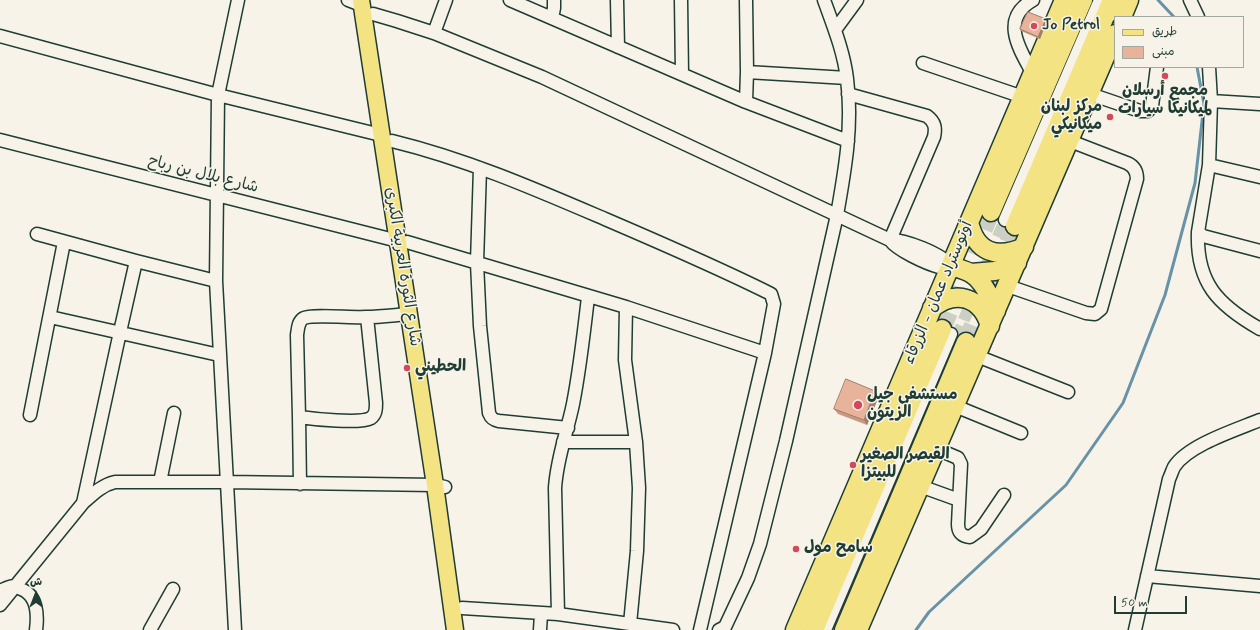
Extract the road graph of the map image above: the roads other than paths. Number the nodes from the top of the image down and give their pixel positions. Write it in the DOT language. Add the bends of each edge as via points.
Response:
graph roads {
  1 [pos="238,0"];
  2 [pos="446,0"];
  3 [pos="510,0"];
  4 [pos="554,0"];
  5 [pos="617,0"];
  6 [pos="682,0"];
  7 [pos="746,0"];
  8 [pos="824,0"];
  9 [pos="857,0"];
  10 [pos="1033,0"];
  11 [pos="1064,0"];
  12 [pos="1083,0"];
  13 [pos="1094,0"];
  14 [pos="1100,0"];
  15 [pos="1112,0"];
  16 [pos="1130,0"];
  17 [pos="1190,0"];
  18 [pos="363,4"];
  19 [pos="1122,16"];
  20 [pos="1198,16"];
  21 [pos="552,18"];
  22 [pos="835,30"];
  23 [pos="434,33"];
  24 [pos="0,36"];
  25 [pos="1114,36"];
  26 [pos="618,47"];
  27 [pos="923,64"];
  28 [pos="1157,68"];
  29 [pos="1209,68"];
  30 [pos="747,72"];
  31 [pos="682,74"];
  32 [pos="1033,74"];
  33 [pos="847,78"];
  34 [pos="848,94"];
  35 [pos="1090,94"];
  36 [pos="218,95"];
  37 [pos="1023,97"];
  38 [pos="1212,101"];
  39 [pos="746,102"];
  40 [pos="1260,104"];
  41 [pos="386,138"];
  42 [pos="0,140"];
  43 [pos="1070,141"];
  44 [pos="848,142"];
  45 [pos="1209,165"];
  46 [pos="480,168"];
  47 [pos="1260,177"];
  48 [pos="216,195"];
  49 [pos="837,215"];
  50 [pos="1003,219"];
  51 [pos="969,222"];
  52 [pos="1198,232"];
  53 [pos="37,234"];
  54 [pos="890,240"];
  55 [pos="402,241"];
  56 [pos="64,242"];
  57 [pos="1260,251"];
  58 [pos="1021,255"];
  59 [pos="136,262"];
  60 [pos="477,263"];
  61 [pos="951,266"];
  62 [pos="971,273"];
  63 [pos="216,281"];
  64 [pos="1008,286"];
  65 [pos="588,297"];
  66 [pos="626,307"];
  67 [pos="932,308"];
  68 [pos="410,314"];
  69 [pos="50,317"];
  70 [pos="367,317"];
  71 [pos="993,318"];
  72 [pos="1260,329"];
  73 [pos="120,332"];
  74 [pos="959,339"];
  75 [pos="766,353"];
  76 [pos="219,355"];
  77 [pos="1068,392"];
  78 [pos="955,406"];
  79 [pos="174,413"];
  80 [pos="30,415"];
  81 [pos="299,417"];
  82 [pos="1260,420"];
  83 [pos="568,428"];
  84 [pos="1021,433"];
  85 [pos="563,442"];
  86 [pos="636,442"];
  87 [pos="937,448"];
  88 [pos="160,482"];
  89 [pos="227,482"];
  90 [pos="300,484"];
  91 [pos="440,486"];
  92 [pos="920,486"];
  93 [pos="1004,495"];
  94 [pos="959,500"];
  95 [pos="83,503"];
  96 [pos="1147,576"];
  97 [pos="15,586"];
  98 [pos="1260,586"];
  99 [pos="173,589"];
  100 [pos="0,590"];
  101 [pos="0,605"];
  102 [pos="462,608"];
  103 [pos="541,614"];
  104 [pos="558,614"];
  105 [pos="630,624"];
  106 [pos="36,630"];
  107 [pos="150,630"];
  108 [pos="235,630"];
  109 [pos="455,630"];
  110 [pos="465,630"];
  111 [pos="540,630"];
  112 [pos="673,630"];
  113 [pos="700,630"];
  114 [pos="720,630"];
  115 [pos="795,630"];
  116 [pos="814,630"];
  117 [pos="826,630"];
  118 [pos="833,630"];
  119 [pos="844,630"];
  120 [pos="858,630"];
  121 [pos="1135,630"];
  1 -- 36 [label="street"];
  2 -- 23 [label="street"];
  3 -- 21 [label="street"];
  4 -- 21 [label="street"];
  5 -- 26 [label="street"];
  6 -- 31 [label="street"];
  7 -- 30 [label="street"];
  8 -- 22 [label="street"];
  9 -- 22 [label="street"];
  10 -- 32 [label="street" via="1020,13 1014,28 1017,44"];
  11 -- 32 [label="highway, أوتوستراد عمان - الزرقاء"];
  12 -- 50 [label="highway, أوتوستراد عمان - الزرقاء"];
  13 -- 50 [label="street"];
  14 -- 50 [label="street"];
  15 -- 50 [label="highway"];
  16 -- 19 [label="highway"];
  17 -- 20 [label="street"];
  18 -- 23 [label="street" via="397,21"];
  18 -- 41 [label="main road, شارع الثورة العربية الكبرى"];
  21 -- 26 [label="street"];
  22 -- 33 [label="street"];
  23 -- 49 [label="street" via="568,88"];
  24 -- 36 [label="street"];
  25 -- 35 [label="highway, أوتوستراد عمان - الزرقاء"];
  26 -- 31 [label="street"];
  27 -- 37 [label="street"];
  28 -- 35 [label="street" via="1152,106 1148,112"];
  29 -- 38 [label="street"];
  30 -- 33 [label="street"];
  30 -- 39 [label="street"];
  31 -- 39 [label="street"];
  32 -- 37 [label="highway, أوتوستراد عمان - الزرقاء"];
  33 -- 34 [label="street"];
  34 -- 44 [label="street"];
  34 -- 54 [label="street" via="927,116 935,125 934,137"];
  35 -- 43 [label="highway, أوتوستراد عمان - الزرقاء"];
  36 -- 41 [label="street"];
  36 -- 48 [label="street"];
  37 -- 51 [label="highway, أوتوستراد عمان - الزرقاء"];
  38 -- 40 [label="street"];
  38 -- 45 [label="street"];
  39 -- 44 [label="street"];
  41 -- 46 [label="street"];
  41 -- 55 [label="main road, شارع الثورة العربية الكبرى"];
  42 -- 48 [label="street, شارع بلال بن رباح"];
  43 -- 58 [label="highway, أوتوستراد عمان - الزرقاء"];
  43 -- 64 [label="street" via="1128,163 1138,175 1101,309 1095,314 1086,313"];
  44 -- 49 [label="street"];
  45 -- 47 [label="street"];
  45 -- 52 [label="street"];
  46 -- 60 [label="street"];
  46 -- 75 [label="street" via="720,269 771,294 774,304"];
  48 -- 55 [label="street, شارع بلال بن رباح"];
  48 -- 63 [label="street"];
  49 -- 54 [label="street"];
  49 -- 114 [label="street" via="760,544 748,578 725,627"];
  51 -- 58 [label="highway" via="971,232 985,249 994,253"];
  51 -- 61 [label="highway, أوتوستراد عمان - الزرقاء"];
  52 -- 57 [label="street" via="1203,236"];
  52 -- 72 [label="street" via="1200,260 1212,292 1244,320"];
  53 -- 56 [label="street"];
  54 -- 61 [label="street" via="903,241 938,255"];
  55 -- 60 [label="street, شارع بلال بن رباح"];
  55 -- 68 [label="main road, شارع الثورة العربية الكبرى"];
  55 -- 91 [label="main road, شارع الثورة العربية الكبرى"];
  56 -- 59 [label="street"];
  56 -- 69 [label="street"];
  58 -- 62 [label="highway" via="995,270"];
  58 -- 64 [label="highway, أوتوستراد عمان - الزرقاء"];
  59 -- 63 [label="street"];
  59 -- 73 [label="street"];
  60 -- 65 [label="street, شارع بلال بن رباح"];
  60 -- 83 [label="street" via="486,395 491,418 499,422"];
  61 -- 62 [label="highway"];
  61 -- 67 [label="highway, أوتوستراد عمان - الزرقاء"];
  62 -- 71 [label="highway" via="987,291"];
  63 -- 76 [label="street"];
  64 -- 71 [label="highway, أوتوستراد عمان - الزرقاء"];
  65 -- 66 [label="street, شارع بلال بن رباح"];
  65 -- 83 [label="street" via="580,363"];
  66 -- 75 [label="street, شارع بلال بن رباح"];
  66 -- 86 [label="street" via="625,360"];
  67 -- 71 [label="highway" via="951,297 962,297 972,300 986,316"];
  67 -- 115 [label="highway, أوتوستراد عمان - الزرقاء"];
  68 -- 70 [label="street"];
  68 -- 91 [label="main road, شارع الثورة العربية الكبرى"];
  69 -- 73 [label="street"];
  69 -- 80 [label="street"];
  70 -- 81 [label="street" via="315,317 300,321 297,335"];
  70 -- 81 [label="street" via="375,414 363,420"];
  71 -- 74 [label="highway, أوتوستراد عمان - الزرقاء"];
  73 -- 76 [label="street"];
  73 -- 95 [label="street"];
  74 -- 77 [label="street"];
  74 -- 78 [label="highway, أوتوستراد عمان - الزرقاء"];
  74 -- 116 [label="highway, أوتوستراد عمان - الزرقاء"];
  74 -- 117 [label="street"];
  74 -- 118 [label="street" via="925,412 884,516"];
  74 -- 119 [label="highway, أوتوستراد عمان - الزرقاء"];
  75 -- 113 [label="street"];
  76 -- 89 [label="street"];
  78 -- 84 [label="street"];
  78 -- 87 [label="highway, أوتوستراد عمان - الزرقاء"];
  79 -- 88 [label="street"];
  81 -- 90 [label="street"];
  82 -- 96 [label="street" via="1195,447 1174,467"];
  83 -- 85 [label="street"];
  85 -- 86 [label="street"];
  85 -- 104 [label="street" via="557,465 556,488"];
  86 -- 105 [label="street" via="640,488"];
  87 -- 92 [label="highway, أوتوستراد عمان - الزرقاء"];
  87 -- 94 [label="street" via="960,461"];
  88 -- 89 [label="street"];
  88 -- 95 [label="street" via="110,483 94,492"];
  89 -- 90 [label="street"];
  89 -- 108 [label="street"];
  90 -- 91 [label="street"];
  91 -- 102 [label="main road, شارع الثورة العربية الكبرى"];
  91 -- 109 [label="main road, شارع الثورة العربية الكبرى"];
  92 -- 94 [label="street"];
  92 -- 120 [label="highway, أوتوستراد عمان - الزرقاء"];
  93 -- 94 [label="street" via="981,529 970,537 962,535 958,528"];
  95 -- 97 [label="street"];
  96 -- 98 [label="street"];
  96 -- 121 [label="street"];
  97 -- 100 [label="street"];
  97 -- 101 [label="street"];
  97 -- 106 [label="street" via="24,590 33,600 37,613"];
  99 -- 107 [label="street"];
  102 -- 103 [label="street"];
  102 -- 110 [label="main road, شارع الثورة العربية الكبرى"];
  103 -- 104 [label="street"];
  103 -- 111 [label="street"];
  104 -- 105 [label="street"];
  105 -- 112 [label="street"];
}
